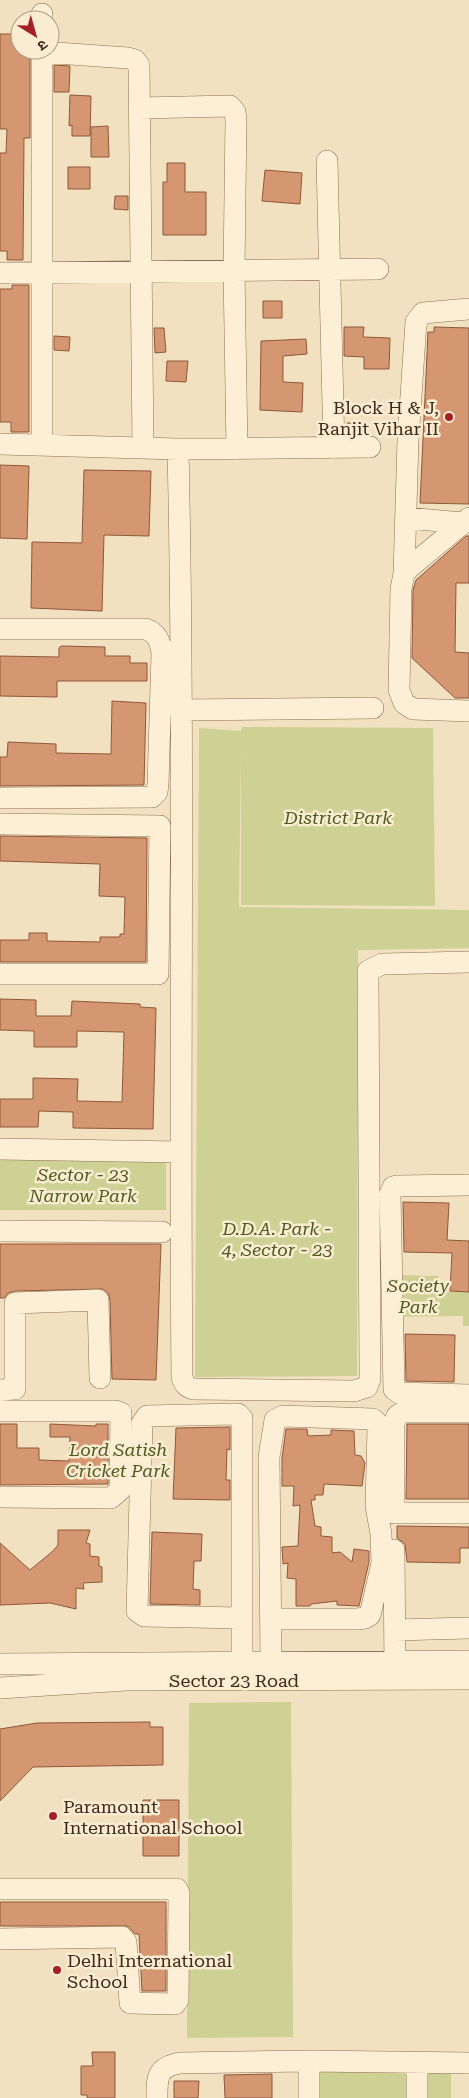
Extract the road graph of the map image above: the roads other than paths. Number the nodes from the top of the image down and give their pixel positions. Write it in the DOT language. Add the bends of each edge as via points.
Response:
graph roads {
  1 [pos="60,53"];
  2 [pos="42,60"];
  3 [pos="140,108"];
  4 [pos="327,161"];
  5 [pos="330,270"];
  6 [pos="378,270"];
  7 [pos="234,271"];
  8 [pos="0,272"];
  9 [pos="42,272"];
  10 [pos="140,272"];
  11 [pos="469,310"];
  12 [pos="0,444"];
  13 [pos="42,445"];
  14 [pos="370,447"];
  15 [pos="143,448"];
  16 [pos="334,448"];
  17 [pos="178,449"];
  18 [pos="237,449"];
  19 [pos="407,518"];
  20 [pos="466,521"];
  21 [pos="404,574"];
  22 [pos="0,629"];
  23 [pos="373,708"];
  24 [pos="180,710"];
  25 [pos="469,711"];
  26 [pos="0,798"];
  27 [pos="0,824"];
  28 [pos="469,962"];
  29 [pos="0,974"];
  30 [pos="0,1149"];
  31 [pos="180,1152"];
  32 [pos="469,1185"];
  33 [pos="0,1231"];
  34 [pos="162,1232"];
  35 [pos="8,1303"];
  36 [pos="100,1378"];
  37 [pos="0,1390"];
  38 [pos="469,1395"];
  39 [pos="0,1411"];
  40 [pos="469,1412"];
  41 [pos="0,1497"];
  42 [pos="469,1513"];
  43 [pos="394,1529"];
  44 [pos="240,1618"];
  45 [pos="270,1619"];
  46 [pos="469,1628"];
  47 [pos="395,1630"];
  48 [pos="469,1661"];
  49 [pos="242,1662"];
  50 [pos="271,1662"];
  51 [pos="0,1664"];
  52 [pos="395,1670"];
  53 [pos="469,1680"];
  54 [pos="0,1688"];
  55 [pos="0,1890"];
  56 [pos="0,1939"];
  57 [pos="309,2061"];
  58 [pos="417,2063"];
  59 [pos="469,2063"];
  60 [pos="157,2098"];
  61 [pos="309,2098"];
  62 [pos="417,2098"];
  1 -- 3 [label="street" via="134,60 140,71"];
  2 -- 9 [label="street"];
  3 -- 7 [label="street" via="230,106 234,112"];
  3 -- 10 [label="street"];
  4 -- 5 [label="street"];
  5 -- 6 [label="street"];
  5 -- 7 [label="street"];
  5 -- 16 [label="street"];
  7 -- 10 [label="street"];
  7 -- 18 [label="street"];
  8 -- 9 [label="street"];
  9 -- 10 [label="street"];
  9 -- 13 [label="street"];
  10 -- 15 [label="street"];
  11 -- 19 [label="street" via="423,313 416,322 408,440"];
  12 -- 13 [label="street"];
  13 -- 15 [label="street"];
  14 -- 16 [label="street"];
  15 -- 17 [label="street"];
  16 -- 18 [label="street"];
  17 -- 18 [label="street"];
  17 -- 24 [label="street"];
  19 -- 20 [label="street"];
  19 -- 21 [label="street"];
  20 -- 21 [label="street"];
  21 -- 25 [label="street" via="399,690 404,703 413,709"];
  22 -- 26 [label="street" via="146,629 158,637 162,653 158,784 152,797"];
  23 -- 24 [label="street"];
  24 -- 31 [label="street"];
  27 -- 29 [label="street" via="160,826 158,974"];
  28 -- 31 [label="street" via="382,964 368,971 370,1379 367,1387 354,1391 194,1389 183,1383"];
  30 -- 31 [label="street"];
  32 -- 38 [label="street" via="397,1186 390,1194 394,1389 399,1393"];
  33 -- 34 [label="street"];
  35 -- 36 [label="street" via="98,1300"];
  35 -- 37 [label="street" via="15,1389"];
  39 -- 41 [label="street" via="121,1413 120,1490 115,1496"];
  40 -- 42 [label="street" via="403,1412 394,1423 394,1513"];
  43 -- 47 [label="street"];
  44 -- 44 [label="street" via="242,1418 238,1414 147,1416 142,1423 138,1611 144,1616"];
  44 -- 49 [label="street"];
  45 -- 45 [label="street" via="269,1457 275,1420 283,1416 373,1419 378,1423 376,1506 382,1534 382,1563 370,1615 357,1619"];
  45 -- 50 [label="street"];
  46 -- 47 [label="street"];
  47 -- 52 [label="street"];
  48 -- 52 [label="street, Sector 23 Road"];
  49 -- 50 [label="street, Sector 23 Road"];
  49 -- 51 [label="street, Sector 23 Road"];
  50 -- 52 [label="street, Sector 23 Road"];
  52 -- 53 [label="street, Sector 23 Road"];
  52 -- 54 [label="street, Sector 23 Road"];
  55 -- 56 [label="street" via="177,1889 178,2000 175,2004 130,2003 126,1942 122,1937"];
  57 -- 58 [label="street"];
  57 -- 60 [label="street" via="170,2065 161,2071 157,2079"];
  57 -- 61 [label="street"];
  58 -- 59 [label="street"];
  58 -- 62 [label="street"];
}
